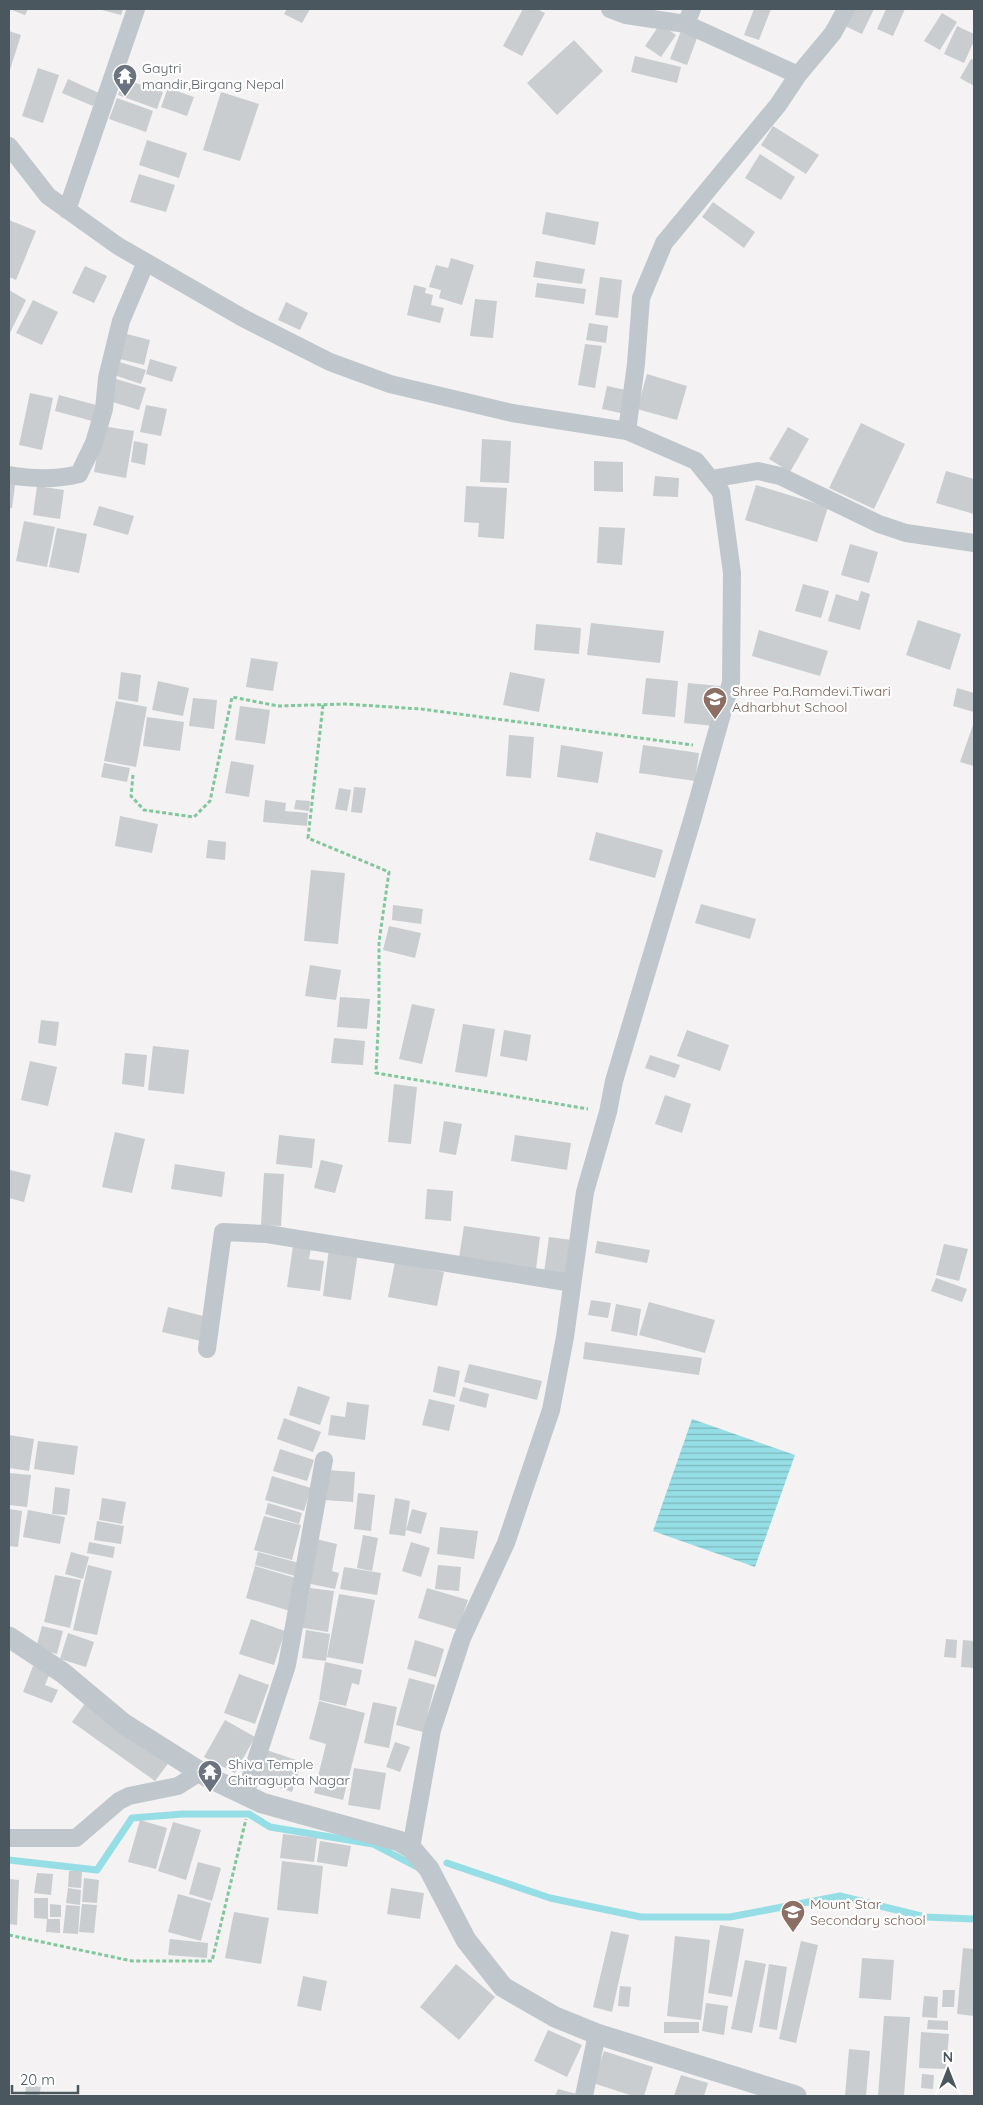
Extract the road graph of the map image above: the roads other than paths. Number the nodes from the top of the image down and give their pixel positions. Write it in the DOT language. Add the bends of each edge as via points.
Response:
graph roads {
  1 [pos="136,9"];
  2 [pos="610,9"];
  3 [pos="846,9"];
  4 [pos="689,16"];
  5 [pos="798,75"];
  6 [pos="9,146"];
  7 [pos="67,210"];
  8 [pos="146,262"];
  9 [pos="627,432"];
  10 [pos="9,475"];
  11 [pos="711,479"];
  12 [pos="974,543"];
  13 [pos="572,1283"];
  14 [pos="207,1349"];
  15 [pos="324,1460"];
  16 [pos="9,1637"];
  17 [pos="200,1772"];
  18 [pos="244,1794"];
  19 [pos="9,1838"];
  20 [pos="411,1848"];
  21 [pos="597,2034"];
  22 [pos="584,2096"];
  23 [pos="796,2096"];
  1 -- 7 [label="street"];
  2 -- 4 [label="street" via="626,15"];
  3 -- 5 [label="street" via="833,33"];
  4 -- 5 [label="street"];
  5 -- 9 [label="street" via="778,105 664,243 641,298"];
  6 -- 7 [label="street" via="48,196"];
  7 -- 8 [label="street"];
  8 -- 9 [label="street" via="243,318 330,362 390,384 512,413"];
  8 -- 10 [label="street" via="122,321 94,443 78,474 63,478"];
  9 -- 11 [label="street" via="696,460"];
  11 -- 12 [label="street" via="758,470 780,476 879,524"];
  11 -- 13 [label="street" via="722,492 732,573 731,682 614,1082 585,1192"];
  13 -- 14 [label="street" via="267,1234 224,1232"];
  13 -- 20 [label="street" via="550,1410 506,1543 462,1638 432,1730"];
  15 -- 18 [label="street" via="287,1665"];
  16 -- 17 [label="street" via="63,1673 124,1724"];
  17 -- 18 [label="street"];
  17 -- 19 [label="street" via="178,1786 129,1796 76,1838"];
  18 -- 20 [label="street" via="262,1803 399,1841"];
  20 -- 21 [label="street" via="429,1868 466,1940 503,1987 555,2017"];
  21 -- 22 [label="street"];
  21 -- 23 [label="street"];
}
